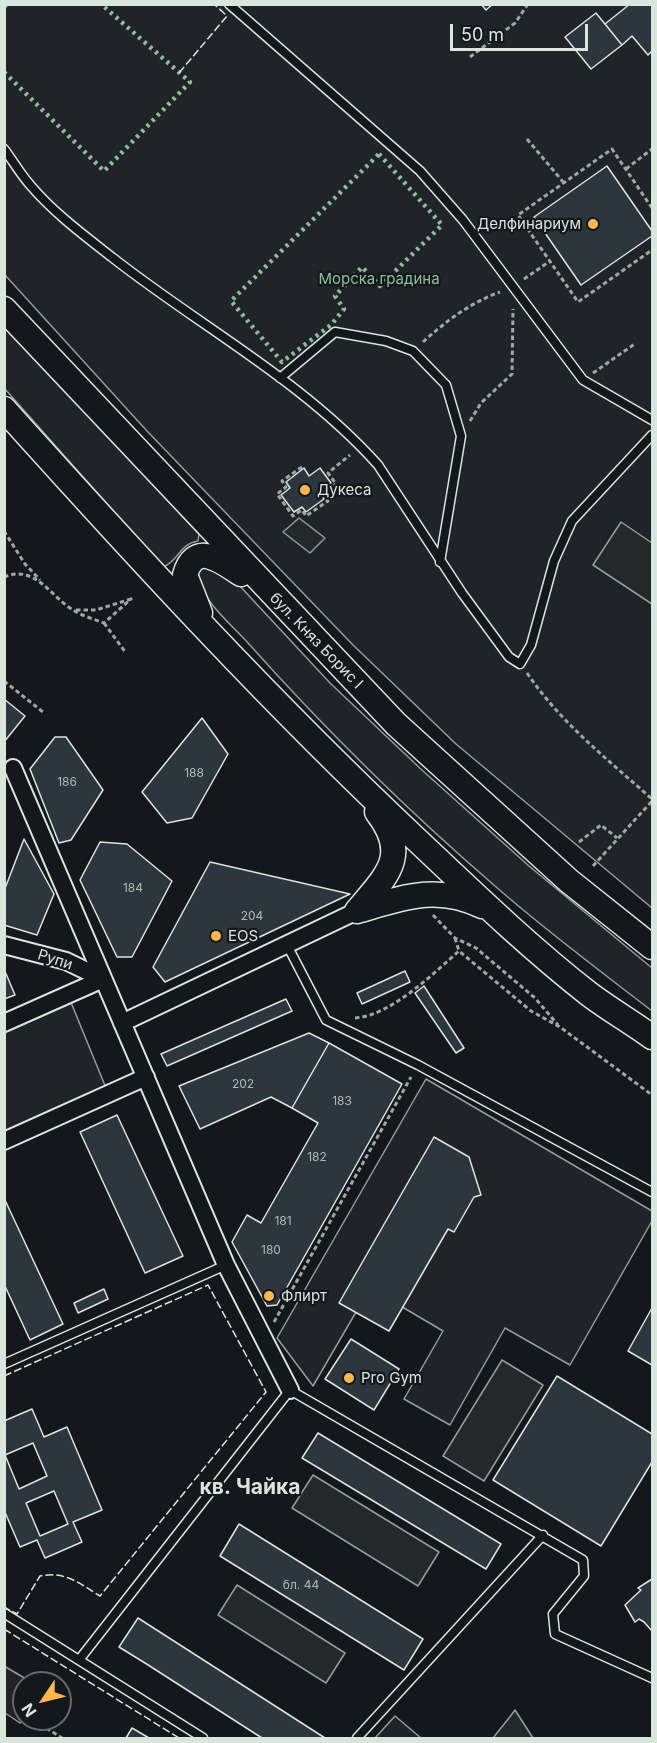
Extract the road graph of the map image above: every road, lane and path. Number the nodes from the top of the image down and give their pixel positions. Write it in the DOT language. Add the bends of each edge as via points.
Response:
graph roads {
  1 [pos="229,4"];
  2 [pos="528,4"];
  3 [pos="470,57"];
  4 [pos="527,140"];
  5 [pos="4,149"];
  6 [pos="652,149"];
  7 [pos="626,169"];
  8 [pos="564,183"];
  9 [pos="652,208"];
  10 [pos="652,250"];
  11 [pos="550,261"];
  12 [pos="514,287"];
  13 [pos="4,309"];
  14 [pos="636,343"];
  15 [pos="413,351"];
  16 [pos="280,378"];
  17 [pos="583,380"];
  18 [pos="4,408"];
  19 [pos="652,420"];
  20 [pos="652,435"];
  21 [pos="460,436"];
  22 [pos="361,446"];
  23 [pos="302,467"];
  24 [pos="4,531"];
  25 [pos="440,562"];
  26 [pos="4,578"];
  27 [pos="43,584"];
  28 [pos="268,591"];
  29 [pos="73,610"];
  30 [pos="104,623"];
  31 [pos="213,637"];
  32 [pos="126,653"];
  33 [pos="520,664"];
  34 [pos="4,681"];
  35 [pos="43,712"];
  36 [pos="13,768"];
  37 [pos="356,784"];
  38 [pos="652,800"];
  39 [pos="618,839"];
  40 [pos="579,842"];
  41 [pos="593,866"];
  42 [pos="357,911"];
  43 [pos="491,911"];
  44 [pos="455,938"];
  45 [pos="4,945"];
  46 [pos="287,945"];
  47 [pos="652,947"];
  48 [pos="476,948"];
  49 [pos="459,951"];
  50 [pos="103,979"];
  51 [pos="326,1020"];
  52 [pos="4,1023"];
  53 [pos="123,1023"];
  54 [pos="560,1027"];
  55 [pos="652,1036"];
  56 [pos="418,1065"];
  57 [pos="146,1077"];
  58 [pos="652,1095"];
  59 [pos="4,1142"];
  60 [pos="652,1192"];
  61 [pos="226,1265"];
  62 [pos="264,1339"];
  63 [pos="4,1364"];
  64 [pos="290,1390"];
  65 [pos="543,1535"];
  66 [pos="4,1613"];
  67 [pos="79,1660"];
  68 [pos="652,1678"];
  69 [pos="203,1738"];
  70 [pos="357,1738"];
  1 -- 12 [label="lane" via="420,171"];
  2 -- 3 [label="path" via="514,23"];
  4 -- 8 [label="path"];
  5 -- 16 [label="lane" via="32,187 83,234 167,301"];
  6 -- 7 [label="path"];
  7 -- 8 [label="path" via="612,149"];
  7 -- 9 [label="path"];
  8 -- 11 [label="path" via="518,215"];
  10 -- 11 [label="path" via="578,302"];
  11 -- 12 [label="path"];
  12 -- 15 [label="path" via="472,304 447,320"];
  12 -- 17 [label="lane"];
  12 -- 21 [label="path" via="512,374 481,403"];
  13 -- 28 [label="main road, бул. Княз Борис I"];
  14 -- 17 [label="path"];
  15 -- 16 [label="lane" via="386,341 335,332"];
  15 -- 21 [label="lane" via="446,385"];
  16 -- 22 [label="lane" via="325,411"];
  17 -- 19 [label="lane"];
  18 -- 31 [label="main road"];
  20 -- 33 [label="lane" via="572,521 554,561 531,645"];
  21 -- 25 [label="lane"];
  22 -- 23 [label="path" via="328,473 336,484 323,494 328,501 306,516 302,510 293,516 277,494 286,487 282,481"];
  22 -- 25 [label="lane" via="378,465"];
  24 -- 27 [label="path"];
  25 -- 33 [label="lane" via="509,657"];
  26 -- 27 [label="path" via="15,573 29,575"];
  27 -- 29 [label="path"];
  28 -- 31 [label="main road" via="219,560 198,556 191,561 185,575 187,585"];
  28 -- 47 [label="main road, бул. Княз Борис I" via="396,724 486,808"];
  29 -- 30 [label="path"];
  29 -- 30 [label="path" via="96,610 132,598"];
  30 -- 32 [label="path"];
  31 -- 37 [label="main road"];
  33 -- 38 [label="path" via="544,699 572,729"];
  34 -- 35 [label="path"];
  36 -- 50 [label="street"];
  37 -- 42 [label="main road" via="384,821 394,847 390,870"];
  37 -- 43 [label="main road"];
  38 -- 39 [label="path"];
  39 -- 40 [label="path" via="602,825"];
  39 -- 41 [label="path"];
  42 -- 43 [label="main road" via="414,895 438,893 469,900"];
  42 -- 46 [label="street"];
  43 -- 55 [label="main road" via="591,995"];
  44 -- 49 [label="path"];
  45 -- 50 [label="street, Рупи" via="66,961"];
  46 -- 51 [label="lane"];
  46 -- 53 [label="street"];
  48 -- 54 [label="path" via="535,998"];
  49 -- 51 [label="path" via="425,982 369,1017"];
  49 -- 54 [label="path" via="531,1011"];
  50 -- 52 [label="street"];
  50 -- 53 [label="street"];
  51 -- 56 [label="lane"];
  53 -- 57 [label="street"];
  54 -- 58 [label="path"];
  56 -- 60 [label="lane"];
  56 -- 62 [label="path"];
  57 -- 59 [label="street"];
  57 -- 61 [label="street"];
  61 -- 62 [label="street"];
  61 -- 63 [label="lane"];
  62 -- 64 [label="street"];
  64 -- 65 [label="lane"];
  64 -- 67 [label="lane"];
  65 -- 68 [label="lane" via="583,1560 584,1576 553,1614 555,1634"];
  65 -- 70 [label="lane"];
  66 -- 67 [label="lane"];
  67 -- 69 [label="lane"];
}
